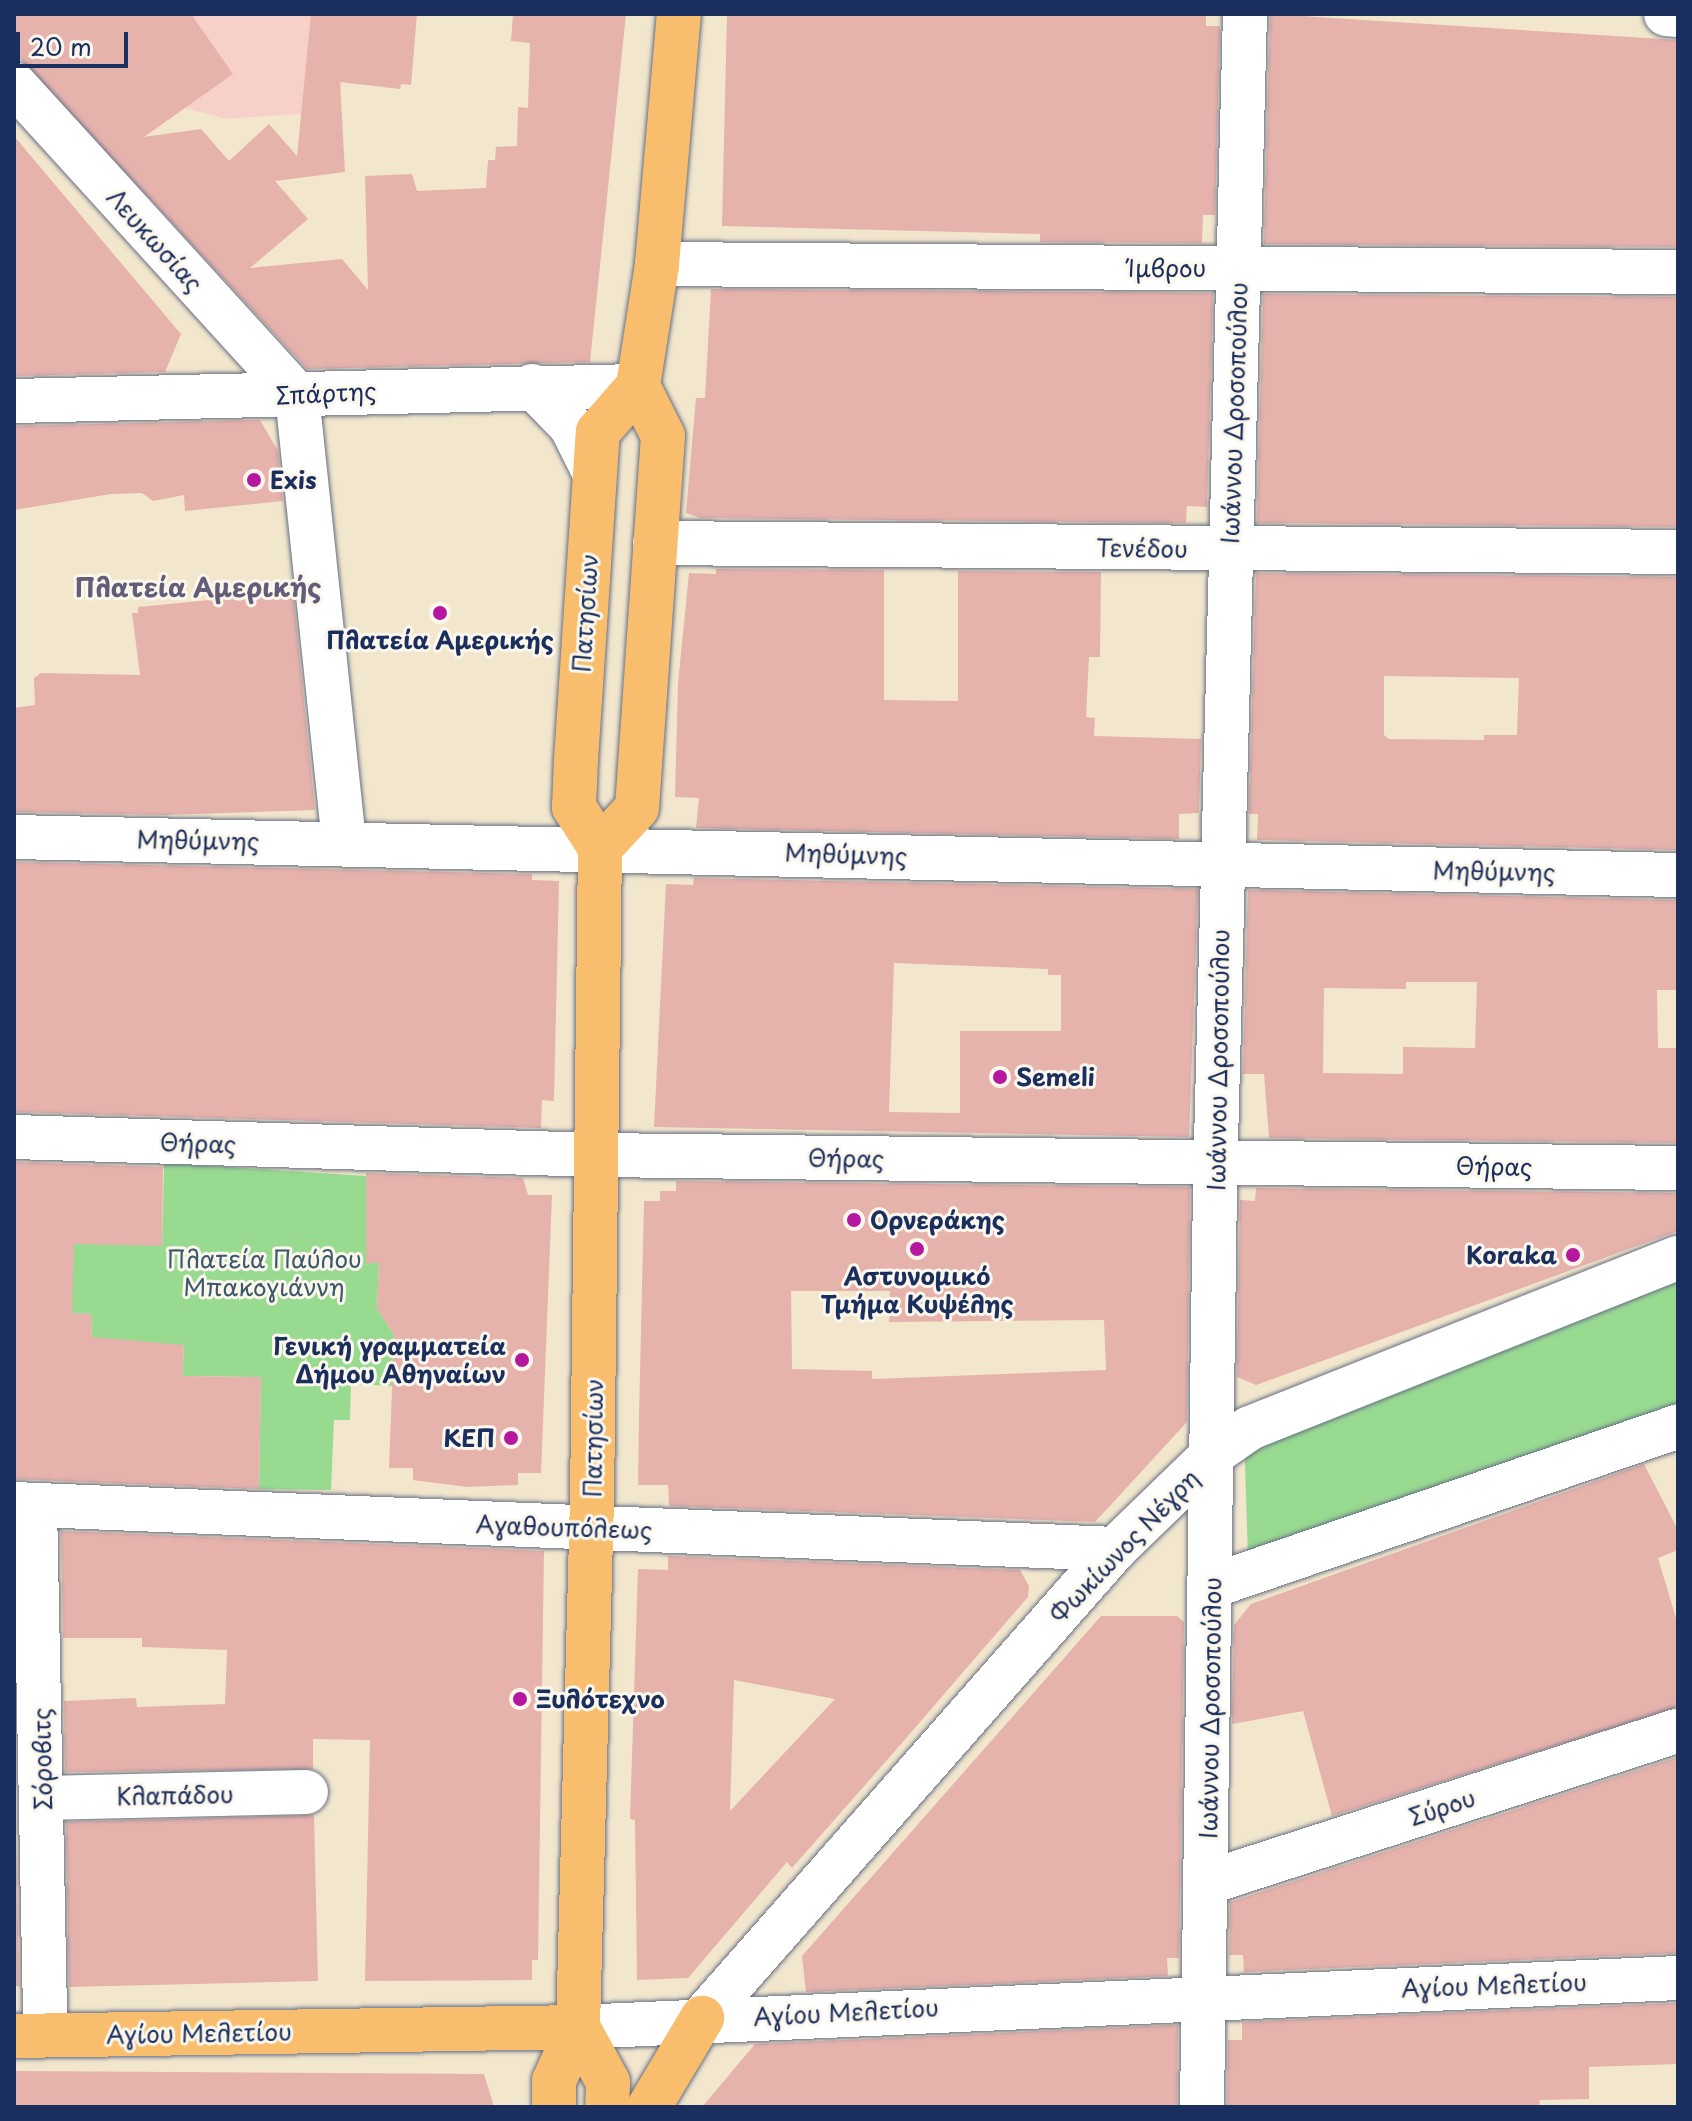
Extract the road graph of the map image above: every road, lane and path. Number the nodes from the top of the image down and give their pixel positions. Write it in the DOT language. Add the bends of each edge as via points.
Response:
graph roads {
  1 [pos="679,14"];
  2 [pos="1245,14"];
  3 [pos="1666,14"];
  4 [pos="1678,15"];
  5 [pos="14,84"];
  6 [pos="657,264"];
  7 [pos="1238,268"];
  8 [pos="1678,272"];
  9 [pos="532,386"];
  10 [pos="638,386"];
  11 [pos="297,395"];
  12 [pos="14,401"];
  13 [pos="594,472"];
  14 [pos="655,543"];
  15 [pos="1231,548"];
  16 [pos="1678,552"];
  17 [pos="14,837"];
  18 [pos="344,843"];
  19 [pos="600,848"];
  20 [pos="1222,865"];
  21 [pos="1678,875"];
  22 [pos="14,1137"];
  23 [pos="597,1155"];
  24 [pos="1215,1163"];
  25 [pos="1678,1168"];
  26 [pos="1678,1258"];
  27 [pos="1678,1426"];
  28 [pos="1214,1453"];
  29 [pos="24,1505"];
  30 [pos="591,1527"];
  31 [pos="1115,1549"];
  32 [pos="1212,1586"];
  33 [pos="1678,1731"];
  34 [pos="306,1792"];
  35 [pos="43,1798"];
  36 [pos="1206,1883"];
  37 [pos="1678,1978"];
  38 [pos="1204,1997"];
  39 [pos="702,2018"];
  40 [pos="30,2025"];
  41 [pos="578,2027"];
  42 [pos="554,2107"];
  43 [pos="607,2107"];
  44 [pos="649,2107"];
  45 [pos="1202,2107"];
  1 -- 6 [label="main road"];
  2 -- 7 [label="street, Ιωάννου Δροσοπούλου"];
  3 -- 4 [label="street"];
  5 -- 11 [label="street, Λευκωσίας"];
  6 -- 7 [label="street, Ίμβρου"];
  6 -- 10 [label="main road"];
  7 -- 8 [label="street, Ίμβρου"];
  7 -- 15 [label="street, Ιωάννου Δροσοπούλου"];
  9 -- 10 [label="street, Σπάρτης"];
  9 -- 11 [label="street, Σπάρτης"];
  9 -- 13 [label="street" via="571,426"];
  10 -- 13 [label="main road, Πατησίων" via="598,432"];
  10 -- 14 [label="main road" via="663,436"];
  11 -- 12 [label="street, Σπάρτης"];
  11 -- 18 [label="street"];
  13 -- 19 [label="main road, Πατησίων" via="574,807"];
  14 -- 15 [label="street, Τενέδου"];
  14 -- 19 [label="main road" via="637,808"];
  15 -- 16 [label="street, Τενέδου"];
  15 -- 20 [label="street, Ιωάννου Δροσοπούλου"];
  17 -- 18 [label="street, Μηθύμνης"];
  18 -- 19 [label="street, Μηθύμνης"];
  19 -- 20 [label="street, Μηθύμνης"];
  19 -- 23 [label="main road, Πατησίων"];
  20 -- 21 [label="street, Μηθύμνης"];
  20 -- 24 [label="street, Ιωάννου Δροσοπούλου"];
  22 -- 23 [label="street, Θήρας"];
  23 -- 24 [label="street, Θήρας"];
  23 -- 30 [label="main road, Πατησίων"];
  24 -- 25 [label="street, Θήρας"];
  24 -- 28 [label="street, Ιωάννου Δροσοπούλου"];
  26 -- 28 [label="street, Φωκίωνος Νέγρη" via="1250,1428"];
  27 -- 32 [label="street"];
  28 -- 31 [label="street, Φωκίωνος Νέγρη"];
  28 -- 32 [label="street, Ιωάννου Δροσοπούλου"];
  29 -- 30 [label="street, Αγαθουπόλεως"];
  29 -- 35 [label="street, Σόροβιτς"];
  30 -- 31 [label="street, Αγαθουπόλεως"];
  30 -- 41 [label="main road, Πατησίων"];
  31 -- 39 [label="street, Φωκίωνος Νέγρη"];
  32 -- 36 [label="street, Ιωάννου Δροσοπούλου"];
  33 -- 36 [label="street, Σύρου"];
  34 -- 35 [label="street, Κλαπάδου"];
  35 -- 40 [label="street, Σόροβιτς"];
  36 -- 38 [label="street, Ιωάννου Δροσοπούλου"];
  37 -- 38 [label="street, Αγίου Μελετίου"];
  38 -- 39 [label="street, Αγίου Μελετίου"];
  38 -- 45 [label="street, Ιωάννου Δροσοπούλου"];
  39 -- 41 [label="street, Αγίου Μελετίου"];
  39 -- 44 [label="main road"];
  40 -- 41 [label="main road, Αγίου Μελετίου"];
  41 -- 42 [label="main road, Πατησίων" via="554,2081"];
  41 -- 43 [label="main road" via="608,2082"];
}
